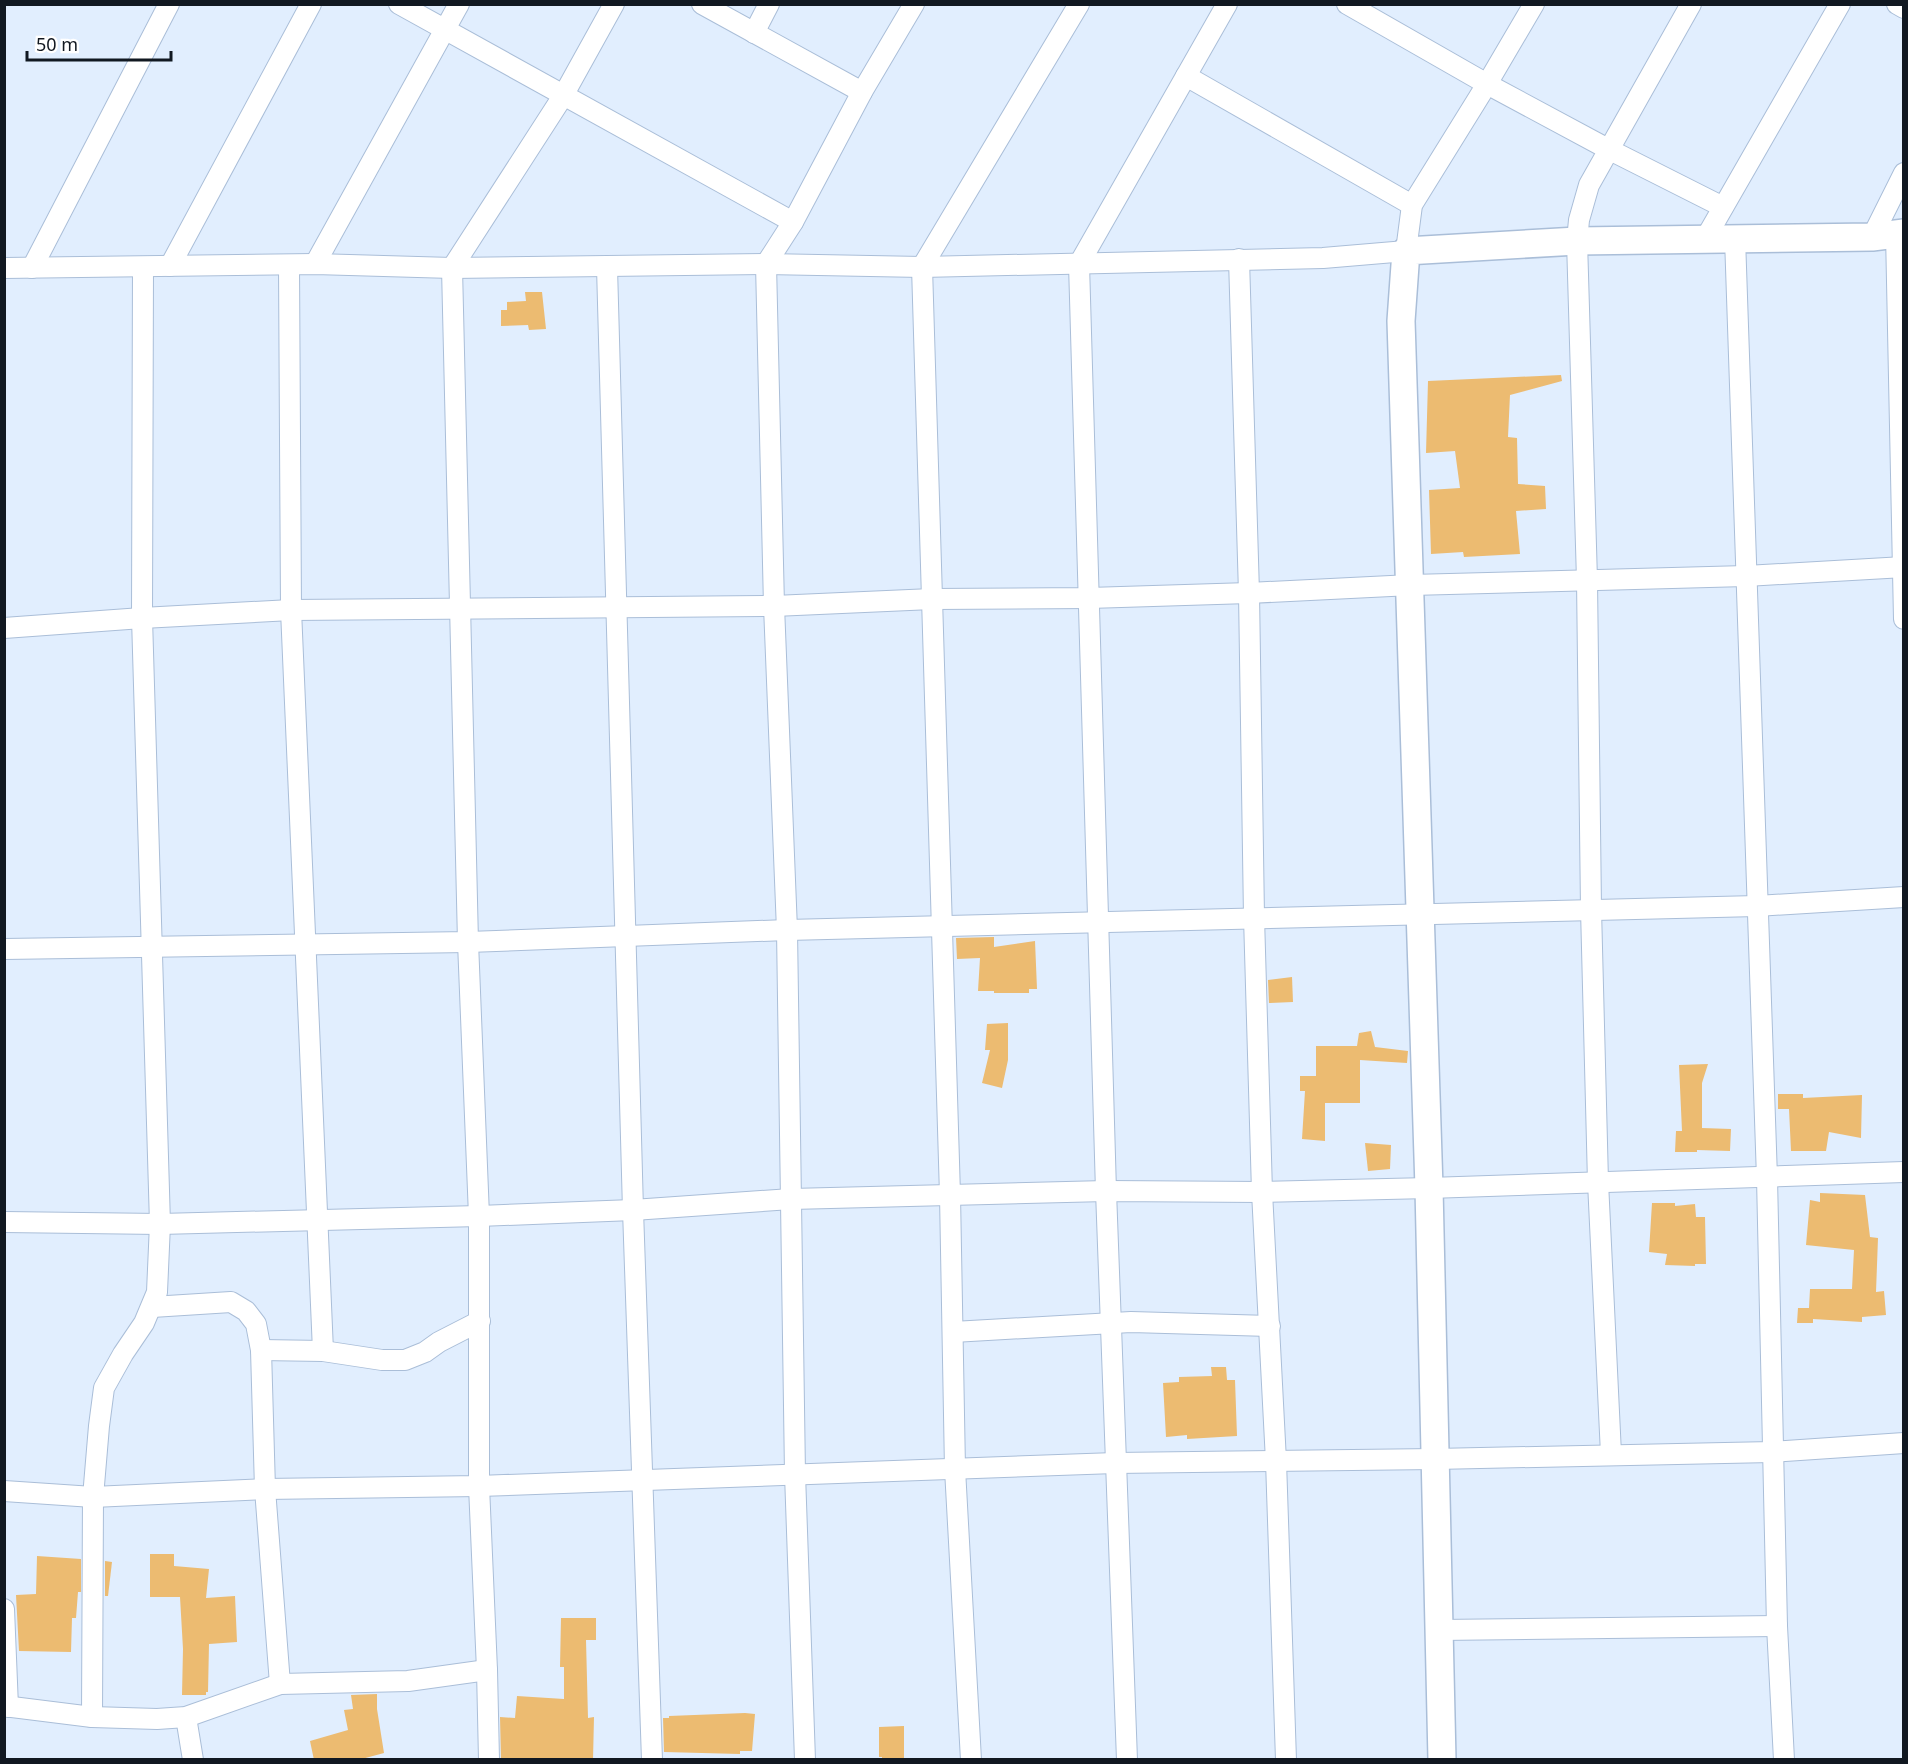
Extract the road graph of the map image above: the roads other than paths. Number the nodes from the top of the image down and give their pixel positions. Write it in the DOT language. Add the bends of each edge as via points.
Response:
graph roads {
  1 [pos="169,4"];
  2 [pos="311,4"];
  3 [pos="399,4"];
  4 [pos="459,4"];
  5 [pos="614,4"];
  6 [pos="702,4"];
  7 [pos="769,4"];
  8 [pos="914,4"];
  9 [pos="1227,4"];
  10 [pos="1534,4"];
  11 [pos="1691,4"];
  12 [pos="1840,4"];
  13 [pos="1897,4"];
  14 [pos="1071,7"];
  15 [pos="1360,8"];
  16 [pos="1904,8"];
  17 [pos="446,29"];
  18 [pos="754,33"];
  19 [pos="1186,76"];
  20 [pos="1487,84"];
  21 [pos="862,92"];
  22 [pos="563,96"];
  23 [pos="1608,149"];
  24 [pos="1904,173"];
  25 [pos="1412,205"];
  26 [pos="1723,207"];
  27 [pos="793,222"];
  28 [pos="1890,234"];
  29 [pos="1736,238"];
  30 [pos="1705,239"];
  31 [pos="1577,242"];
  32 [pos="1406,251"];
  33 [pos="1239,259"];
  34 [pos="315,264"];
  35 [pos="766,264"];
  36 [pos="1079,264"];
  37 [pos="289,265"];
  38 [pos="170,266"];
  39 [pos="143,267"];
  40 [pos="607,267"];
  41 [pos="922,267"];
  42 [pos="4,268"];
  43 [pos="32,268"];
  44 [pos="452,268"];
  45 [pos="1903,567"];
  46 [pos="1746,576"];
  47 [pos="1587,580"];
  48 [pos="1411,585"];
  49 [pos="1249,593"];
  50 [pos="1089,598"];
  51 [pos="932,599"];
  52 [pos="774,606"];
  53 [pos="617,608"];
  54 [pos="461,609"];
  55 [pos="291,610"];
  56 [pos="142,618"];
  57 [pos="1904,619"];
  58 [pos="4,628"];
  59 [pos="1904,897"];
  60 [pos="1757,906"];
  61 [pos="1591,909"];
  62 [pos="1420,915"];
  63 [pos="1254,917"];
  64 [pos="1099,924"];
  65 [pos="942,927"];
  66 [pos="788,930"];
  67 [pos="627,937"];
  68 [pos="468,942"];
  69 [pos="153,946"];
  70 [pos="304,946"];
  71 [pos="4,949"];
  72 [pos="1904,1172"];
  73 [pos="1767,1178"];
  74 [pos="1599,1182"];
  75 [pos="1429,1188"];
  76 [pos="1106,1191"];
  77 [pos="1262,1192"];
  78 [pos="950,1195"];
  79 [pos="790,1199"];
  80 [pos="633,1210"];
  81 [pos="479,1216"];
  82 [pos="318,1220"];
  83 [pos="4,1222"];
  84 [pos="160,1224"];
  85 [pos="152,1307"];
  86 [pos="480,1322"];
  87 [pos="1110,1323"];
  88 [pos="1270,1326"];
  89 [pos="953,1332"];
  90 [pos="261,1350"];
  91 [pos="323,1351"];
  92 [pos="1904,1443"];
  93 [pos="1772,1452"];
  94 [pos="1611,1454"];
  95 [pos="1435,1459"];
  96 [pos="1276,1461"];
  97 [pos="1115,1463"];
  98 [pos="955,1469"];
  99 [pos="795,1474"];
  100 [pos="643,1479"];
  101 [pos="479,1486"];
  102 [pos="265,1489"];
  103 [pos="4,1491"];
  104 [pos="93,1497"];
  105 [pos="4,1609"];
  106 [pos="1777,1626"];
  107 [pos="1439,1630"];
  108 [pos="488,1670"];
  109 [pos="280,1684"];
  110 [pos="6,1707"];
  111 [pos="92,1716"];
  112 [pos="186,1716"];
  113 [pos="193,1760"];
  114 [pos="489,1760"];
  115 [pos="652,1760"];
  116 [pos="805,1760"];
  117 [pos="971,1760"];
  118 [pos="1127,1760"];
  119 [pos="1286,1760"];
  120 [pos="1442,1760"];
  121 [pos="1784,1760"];
  1 -- 43 [label="street"];
  2 -- 38 [label="street"];
  3 -- 17 [label="street"];
  4 -- 17 [label="street"];
  5 -- 22 [label="street"];
  6 -- 18 [label="street"];
  7 -- 18 [label="street"];
  8 -- 21 [label="street"];
  9 -- 19 [label="street"];
  10 -- 20 [label="street"];
  11 -- 23 [label="street"];
  12 -- 26 [label="street"];
  13 -- 16 [label="street"];
  14 -- 41 [label="street"];
  15 -- 20 [label="street"];
  17 -- 22 [label="street"];
  17 -- 34 [label="street"];
  18 -- 21 [label="street"];
  19 -- 25 [label="street"];
  19 -- 36 [label="street"];
  20 -- 23 [label="street"];
  20 -- 25 [label="street"];
  21 -- 27 [label="street"];
  22 -- 27 [label="street"];
  22 -- 44 [label="street"];
  23 -- 26 [label="street"];
  23 -- 31 [label="street" via="1582,202"];
  24 -- 28 [label="street"];
  25 -- 32 [label="street"];
  26 -- 30 [label="street"];
  27 -- 35 [label="street"];
  28 -- 29 [label="street"];
  28 -- 45 [label="street"];
  29 -- 30 [label="street"];
  29 -- 46 [label="street"];
  30 -- 31 [label="street"];
  31 -- 32 [label="street"];
  31 -- 47 [label="street"];
  32 -- 33 [label="street" via="1323,258"];
  32 -- 48 [label="street" via="1401,321"];
  33 -- 36 [label="street"];
  33 -- 49 [label="street"];
  34 -- 37 [label="street"];
  34 -- 44 [label="street"];
  35 -- 40 [label="street"];
  35 -- 41 [label="street"];
  35 -- 52 [label="street"];
  36 -- 41 [label="street"];
  36 -- 50 [label="street"];
  37 -- 38 [label="street"];
  37 -- 55 [label="street"];
  38 -- 39 [label="street"];
  39 -- 43 [label="street"];
  39 -- 56 [label="street"];
  40 -- 44 [label="street"];
  40 -- 53 [label="street"];
  41 -- 51 [label="street"];
  42 -- 43 [label="street"];
  44 -- 54 [label="street"];
  45 -- 46 [label="street"];
  45 -- 57 [label="street"];
  46 -- 47 [label="street"];
  46 -- 60 [label="street"];
  47 -- 48 [label="street"];
  47 -- 61 [label="street"];
  48 -- 49 [label="street"];
  48 -- 62 [label="street"];
  49 -- 50 [label="street"];
  49 -- 63 [label="street"];
  50 -- 51 [label="street"];
  50 -- 64 [label="street"];
  51 -- 52 [label="street"];
  51 -- 65 [label="street"];
  52 -- 53 [label="street"];
  52 -- 66 [label="street"];
  53 -- 54 [label="street"];
  53 -- 67 [label="street"];
  54 -- 55 [label="street"];
  54 -- 68 [label="street"];
  55 -- 56 [label="street"];
  55 -- 70 [label="street"];
  56 -- 58 [label="street"];
  56 -- 69 [label="street"];
  59 -- 60 [label="street"];
  60 -- 61 [label="street"];
  60 -- 73 [label="street"];
  61 -- 62 [label="street"];
  61 -- 74 [label="street"];
  62 -- 63 [label="street"];
  62 -- 75 [label="street"];
  63 -- 64 [label="street"];
  63 -- 77 [label="street"];
  64 -- 65 [label="street"];
  64 -- 76 [label="street"];
  65 -- 66 [label="street"];
  65 -- 78 [label="street"];
  66 -- 67 [label="street"];
  66 -- 79 [label="street"];
  67 -- 68 [label="street"];
  67 -- 80 [label="street"];
  68 -- 70 [label="street"];
  68 -- 81 [label="street"];
  69 -- 70 [label="street"];
  69 -- 71 [label="street"];
  69 -- 84 [label="street"];
  70 -- 82 [label="street"];
  72 -- 73 [label="street"];
  73 -- 74 [label="street"];
  73 -- 93 [label="street"];
  74 -- 75 [label="street"];
  74 -- 94 [label="street"];
  75 -- 77 [label="street"];
  75 -- 95 [label="street"];
  76 -- 77 [label="street"];
  76 -- 78 [label="street"];
  76 -- 87 [label="street"];
  77 -- 88 [label="street"];
  78 -- 79 [label="street"];
  78 -- 89 [label="street"];
  79 -- 80 [label="street"];
  79 -- 99 [label="street"];
  80 -- 81 [label="street"];
  80 -- 100 [label="street"];
  81 -- 82 [label="street"];
  81 -- 86 [label="street"];
  82 -- 84 [label="street"];
  82 -- 91 [label="street"];
  83 -- 84 [label="street"];
  84 -- 85 [label="street" via="157,1292"];
  85 -- 90 [label="street" via="225,1301 237,1304 256,1324"];
  85 -- 104 [label="street" via="104,1388"];
  86 -- 91 [label="street" via="405,1360"];
  86 -- 101 [label="street"];
  87 -- 88 [label="street"];
  87 -- 89 [label="street"];
  87 -- 97 [label="street"];
  88 -- 96 [label="street"];
  89 -- 98 [label="street"];
  90 -- 91 [label="street"];
  90 -- 102 [label="street"];
  92 -- 93 [label="street"];
  93 -- 94 [label="street"];
  93 -- 106 [label="street"];
  94 -- 95 [label="street"];
  95 -- 96 [label="street"];
  95 -- 107 [label="street"];
  96 -- 97 [label="street"];
  96 -- 119 [label="street"];
  97 -- 98 [label="street"];
  97 -- 118 [label="street"];
  98 -- 99 [label="street"];
  98 -- 117 [label="street"];
  99 -- 100 [label="street"];
  99 -- 116 [label="street"];
  100 -- 101 [label="street"];
  100 -- 115 [label="street"];
  101 -- 102 [label="street"];
  101 -- 108 [label="street"];
  102 -- 104 [label="street"];
  102 -- 109 [label="street"];
  103 -- 104 [label="street"];
  104 -- 111 [label="street"];
  105 -- 110 [label="street"];
  106 -- 107 [label="street"];
  106 -- 121 [label="street"];
  107 -- 120 [label="street"];
  108 -- 109 [label="street" via="408,1681"];
  108 -- 114 [label="street"];
  109 -- 112 [label="street"];
  110 -- 111 [label="street"];
  111 -- 112 [label="street"];
  112 -- 113 [label="street"];
}
